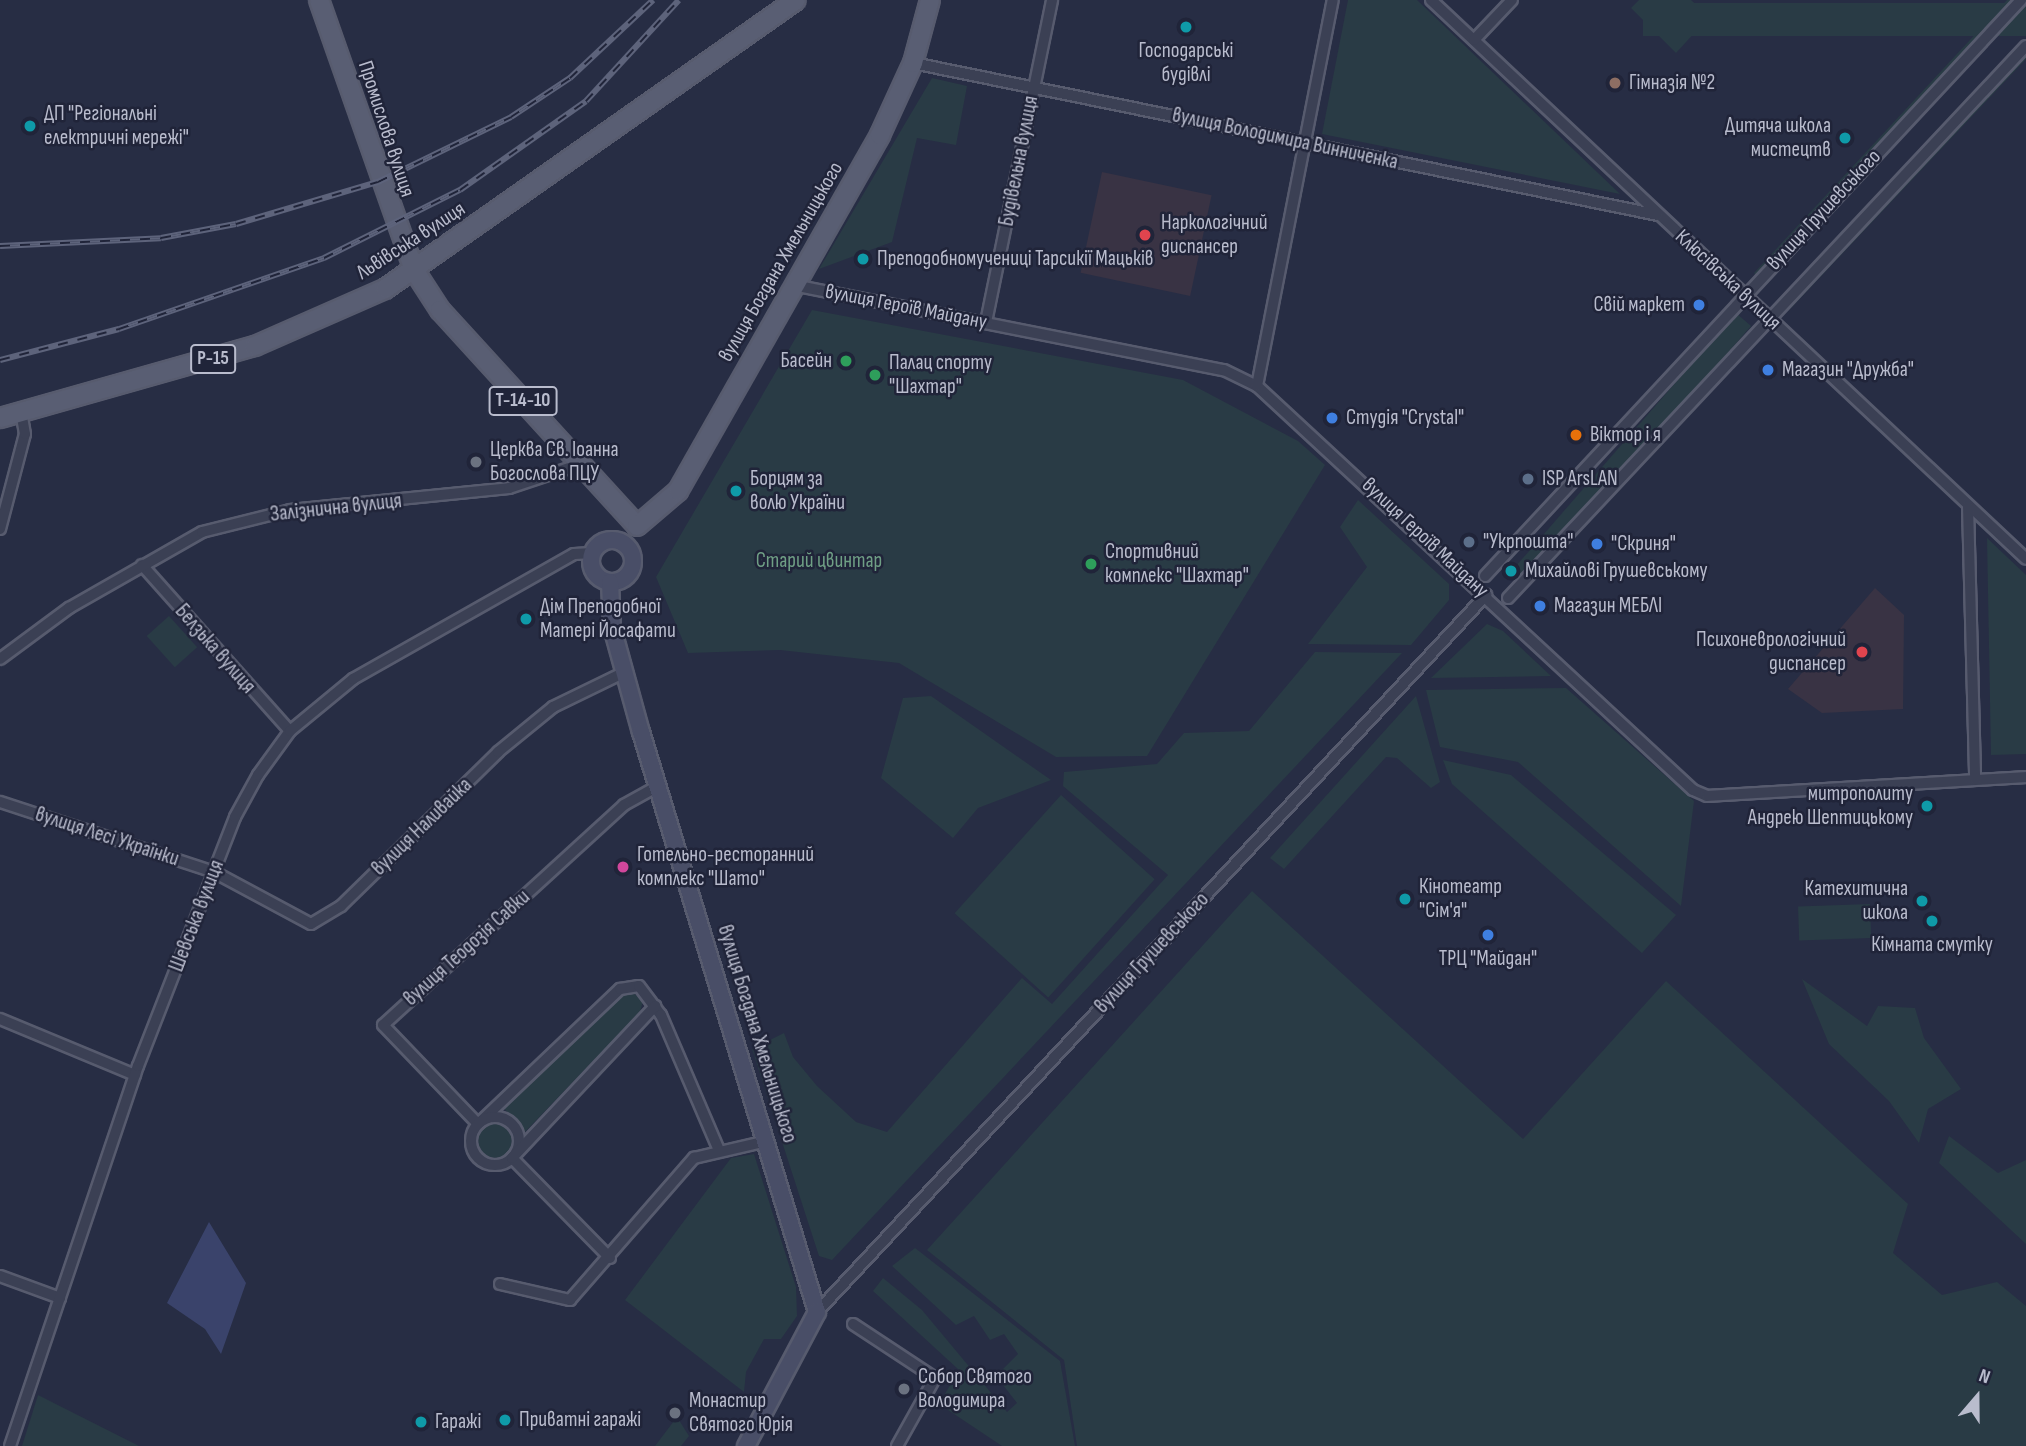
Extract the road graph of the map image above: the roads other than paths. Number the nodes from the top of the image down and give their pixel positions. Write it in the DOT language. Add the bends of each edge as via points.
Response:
graph roads {
  1 [pos="320,0"];
  2 [pos="796,0"];
  3 [pos="930,0"];
  4 [pos="1052,0"];
  5 [pos="1333,0"];
  6 [pos="1431,0"];
  7 [pos="1512,0"];
  8 [pos="2021,0"];
  9 [pos="1474,40"];
  10 [pos="2026,46"];
  11 [pos="913,63"];
  12 [pos="1034,88"];
  13 [pos="1306,143"];
  14 [pos="1658,215"];
  15 [pos="414,270"];
  16 [pos="793,285"];
  17 [pos="1744,295"];
  18 [pos="1769,318"];
  19 [pos="986,322"];
  20 [pos="1257,386"];
  21 [pos="21,412"];
  22 [pos="0,418"];
  23 [pos="581,464"];
  24 [pos="1968,506"];
  25 [pos="638,526"];
  26 [pos="0,529"];
  27 [pos="626,545"];
  28 [pos="593,553"];
  29 [pos="2026,559"];
  30 [pos="142,565"];
  31 [pos="1485,576"];
  32 [pos="610,582"];
  33 [pos="1486,595"];
  34 [pos="1508,598"];
  35 [pos="0,659"];
  36 [pos="625,672"];
  37 [pos="290,732"];
  38 [pos="2026,777"];
  39 [pos="1975,780"];
  40 [pos="658,786"];
  41 [pos="0,802"];
  42 [pos="214,872"];
  43 [pos="655,1006"];
  44 [pos="0,1019"];
  45 [pos="135,1075"];
  46 [pos="478,1124"];
  47 [pos="767,1142"];
  48 [pos="718,1148"];
  49 [pos="512,1158"];
  50 [pos="610,1258"];
  51 [pos="0,1276"];
  52 [pos="500,1284"];
  53 [pos="60,1298"];
  54 [pos="817,1312"];
  55 [pos="853,1324"];
  56 [pos="10,1446"];
  57 [pos="746,1446"];
  58 [pos="897,1446"];
  1 -- 15 [label="main road, Промислова вулиця"];
  2 -- 15 [label="main road, Львівська вулиця"];
  3 -- 11 [label="main road, вулиця Богдана Хмельницького"];
  4 -- 12 [label="street, Будівельна вулиця"];
  5 -- 13 [label="street"];
  6 -- 9 [label="street, Клюсівська вулиця"];
  7 -- 9 [label="street"];
  8 -- 17 [label="street, вулиця Грушевського"];
  9 -- 14 [label="street, Клюсівська вулиця"];
  10 -- 18 [label="street, вулиця Грушевського"];
  11 -- 12 [label="street, вулиця Володимира Винниченка"];
  11 -- 16 [label="main road, вулиця Богдана Хмельницького" via="880,135"];
  12 -- 13 [label="street, вулиця Володимира Винниченка"];
  12 -- 19 [label="street, Будівельна вулиця"];
  13 -- 14 [label="street, вулиця Володимира Винниченка"];
  13 -- 20 [label="street"];
  14 -- 17 [label="street, Клюсівська вулиця"];
  15 -- 21 [label="main road, Львівська вулиця / Р-15" via="255,346"];
  15 -- 23 [label="main road, Т-14-10" via="440,310"];
  16 -- 19 [label="street, вулиця Героїв Майдану"];
  16 -- 25 [label="main road, вулиця Богдана Хмельницького" via="678,491"];
  17 -- 18 [label="street, Клюсівська вулиця"];
  17 -- 31 [label="street, вулиця Грушевського"];
  18 -- 24 [label="street, Клюсівська вулиця"];
  18 -- 34 [label="street, вулиця Грушевського"];
  19 -- 20 [label="street, вулиця Героїв Майдану" via="1224,370"];
  20 -- 33 [label="street, вулиця Героїв Майдану"];
  21 -- 22 [label="main road, Львівська вулиця / Р-15"];
  21 -- 26 [label="street" via="25,434"];
  23 -- 25 [label="main road, Т-14-10"];
  23 -- 30 [label="street, Залізнична вулиця" via="509,488 244,519 202,533"];
  24 -- 29 [label="street, Клюсівська вулиця"];
  24 -- 39 [label="street"];
  25 -- 27 [label="main road"];
  27 -- 28 [label="main road" via="608,541"];
  27 -- 32 [label="main road" via="632,570"];
  28 -- 32 [label="main road" via="594,572"];
  28 -- 37 [label="street, Шевська вулиця" via="574,554 353,679"];
  30 -- 35 [label="street, Залізнична вулиця"];
  30 -- 37 [label="street, Белзька вулиця"];
  32 -- 36 [label="main road, вулиця Богдана Хмельницького" via="612,627"];
  33 -- 39 [label="street, вулиця Героїв Майдану" via="1693,790 1707,796"];
  33 -- 54 [label="street, вулиця Грушевського"];
  36 -- 40 [label="main road, вулиця Богдана Хмельницького"];
  36 -- 42 [label="street, вулиця Наливайка" via="553,707 326,917 311,924"];
  37 -- 42 [label="street, Шевська вулиця" via="235,817"];
  38 -- 39 [label="street, вулиця Героїв Майдану"];
  40 -- 46 [label="street, вулиця Теодозія Савки" via="624,805 383,1025"];
  40 -- 47 [label="main road, вулиця Богдана Хмельницького"];
  41 -- 42 [label="street, вулиця Лесі Українки"];
  42 -- 45 [label="street, Шевська вулиця"];
  43 -- 46 [label="street" via="639,986 620,989"];
  43 -- 48 [label="street"];
  43 -- 49 [label="street"];
  44 -- 45 [label="street"];
  45 -- 53 [label="street, Шевська вулиця"];
  46 -- 49 [label="street" via="495,1117 512,1124 519,1141"];
  46 -- 49 [label="street" via="471,1139 480,1160 493,1165"];
  47 -- 48 [label="street"];
  47 -- 54 [label="main road, вулиця Богдана Хмельницького"];
  48 -- 50 [label="street" via="694,1158"];
  49 -- 50 [label="street"];
  50 -- 52 [label="street" via="570,1300 557,1302"];
  51 -- 53 [label="street"];
  53 -- 56 [label="street, Шевська вулиця"];
  54 -- 57 [label="main road"];
  55 -- 58 [label="street" via="935,1378"];
}
